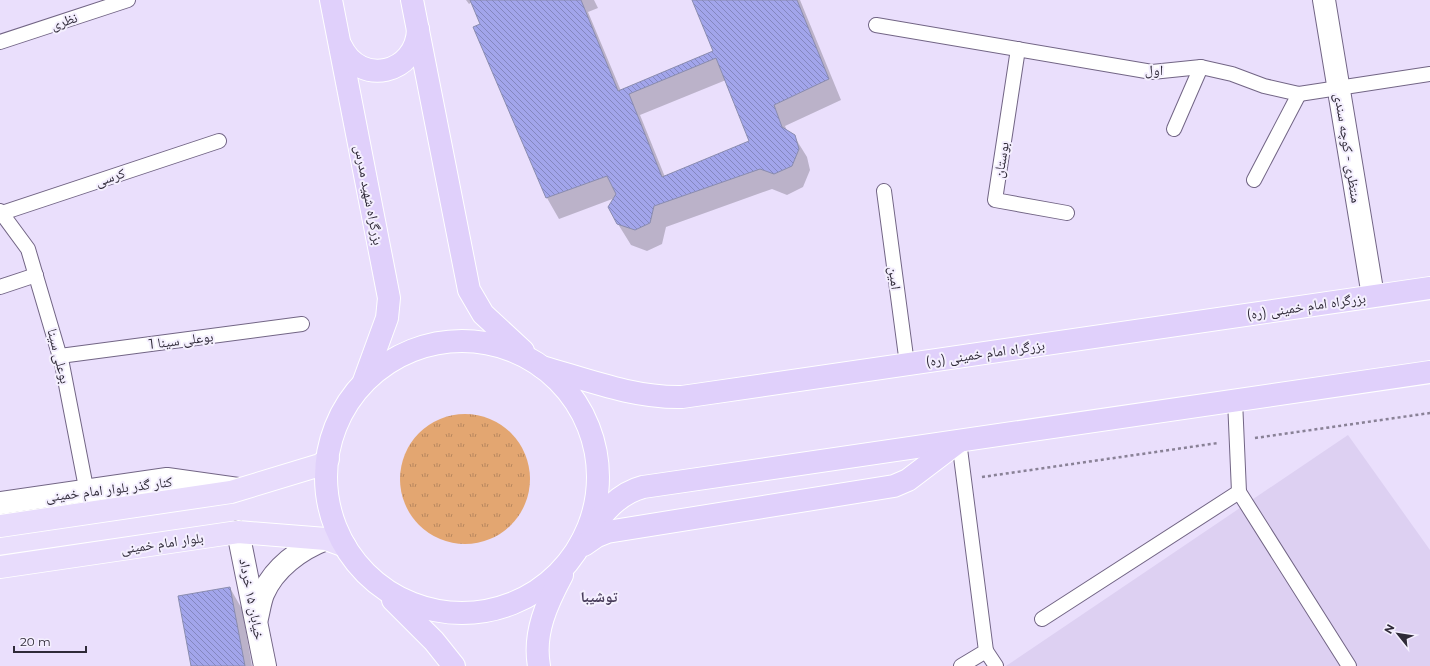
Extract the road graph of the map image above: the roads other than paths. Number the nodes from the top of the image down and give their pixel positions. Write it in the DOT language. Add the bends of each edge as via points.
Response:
graph roads {
  1 [pos="128,0"];
  2 [pos="331,0"];
  3 [pos="412,0"];
  4 [pos="1324,0"];
  5 [pos="876,24"];
  6 [pos="417,27"];
  7 [pos="0,42"];
  8 [pos="340,45"];
  9 [pos="1018,49"];
  10 [pos="1201,67"];
  11 [pos="1430,74"];
  12 [pos="1338,89"];
  13 [pos="1299,94"];
  14 [pos="1174,129"];
  15 [pos="220,141"];
  16 [pos="1254,180"];
  17 [pos="884,191"];
  18 [pos="1,212"];
  19 [pos="1067,213"];
  20 [pos="36,275"];
  21 [pos="0,287"];
  22 [pos="1430,288"];
  23 [pos="1372,296"];
  24 [pos="302,324"];
  25 [pos="60,356"];
  26 [pos="907,364"];
  27 [pos="540,365"];
  28 [pos="1430,372"];
  29 [pos="361,386"];
  30 [pos="1235,400"];
  31 [pos="959,441"];
  32 [pos="324,462"];
  33 [pos="241,489"];
  34 [pos="86,490"];
  35 [pos="1239,492"];
  36 [pos="0,503"];
  37 [pos="91,513"];
  38 [pos="0,526"];
  39 [pos="238,532"];
  40 [pos="335,543"];
  41 [pos="576,550"];
  42 [pos="0,567"];
  43 [pos="378,585"];
  44 [pos="1042,619"];
  45 [pos="256,622"];
  46 [pos="986,651"];
  47 [pos="265,666"];
  48 [pos="454,666"];
  49 [pos="539,666"];
  50 [pos="961,666"];
  51 [pos="996,666"];
  52 [pos="1349,666"];
  1 -- 7 [label="lane, نظری"];
  2 -- 8 [label="highway, بزرگراه شهید مدرس"];
  3 -- 6 [label="highway"];
  4 -- 12 [label="street, منتظری - کوچه سندی"];
  5 -- 9 [label="lane, اول"];
  6 -- 8 [label="highway" via="415,44 409,56 398,65 385,70 371,70 358,66 347,57"];
  6 -- 27 [label="highway" via="469,290 483,314"];
  8 -- 29 [label="highway, بزرگراه شهید مدرس" via="389,298 387,318 370,369"];
  9 -- 10 [label="lane, اول" via="1152,72"];
  9 -- 19 [label="lane, بوستان" via="995,200"];
  10 -- 13 [label="lane, اول"];
  10 -- 14 [label="lane"];
  11 -- 12 [label="lane, اول"];
  12 -- 13 [label="lane, اول"];
  12 -- 23 [label="street, منتظری - کوچه سندی"];
  13 -- 16 [label="lane"];
  15 -- 18 [label="lane, کرسی"];
  17 -- 26 [label="lane, امین"];
  18 -- 20 [label="lane, بوعلی سینا" via="28,249"];
  20 -- 21 [label="lane"];
  20 -- 25 [label="lane, بوعلی سینا"];
  22 -- 23 [label="highway, بزرگراه امام خمینی (ره)"];
  23 -- 26 [label="highway, بزرگراه امام خمینی (ره)"];
  24 -- 25 [label="lane, بوعلی سینا 1"];
  25 -- 34 [label="lane, بوعلی سینا"];
  26 -- 27 [label="highway, بزرگراه امام خمینی (ره)" via="672,397 640,394"];
  27 -- 29 [label="highway" via="514,351 489,344 469,341 443,342 394,359"];
  27 -- 41 [label="highway" via="562,384 577,405 595,447 597,492 592,517"];
  28 -- 30 [label="highway"];
  29 -- 32 [label="highway" via="338,422"];
  30 -- 31 [label="highway"];
  30 -- 35 [label="lane"];
  31 -- 41 [label="highway" via="908,480 894,486 607,532 592,538"];
  31 -- 41 [label="highway" via="636,489 617,500"];
  31 -- 46 [label="lane"];
  32 -- 33 [label="main road"];
  32 -- 40 [label="highway"];
  33 -- 34 [label="street, کنار گذر بلوار امام خمینی" via="167,478"];
  33 -- 37 [label="main road"];
  34 -- 36 [label="street, کنار گذر بلوار امام خمینی"];
  34 -- 37 [label="lane, بوعلی سینا"];
  35 -- 44 [label="lane"];
  35 -- 52 [label="lane"];
  37 -- 38 [label="main road"];
  39 -- 40 [label="main road, بلوار امام خمینی"];
  39 -- 42 [label="main road, بلوار امام خمینی"];
  39 -- 45 [label="street, خیابان ۱۵ خرداد"];
  40 -- 43 [label="highway"];
  40 -- 45 [label="street" via="310,545 278,572 262,596"];
  41 -- 43 [label="highway" via="554,577 534,592 511,604 480,612 455,613 423,608 399,598"];
  41 -- 49 [label="highway" via="548,601 540,626 537,649"];
  43 -- 48 [label="highway" via="434,641"];
  45 -- 47 [label="street, خیابان ۱۵ خرداد"];
  46 -- 50 [label="lane"];
  46 -- 51 [label="lane"];
}
